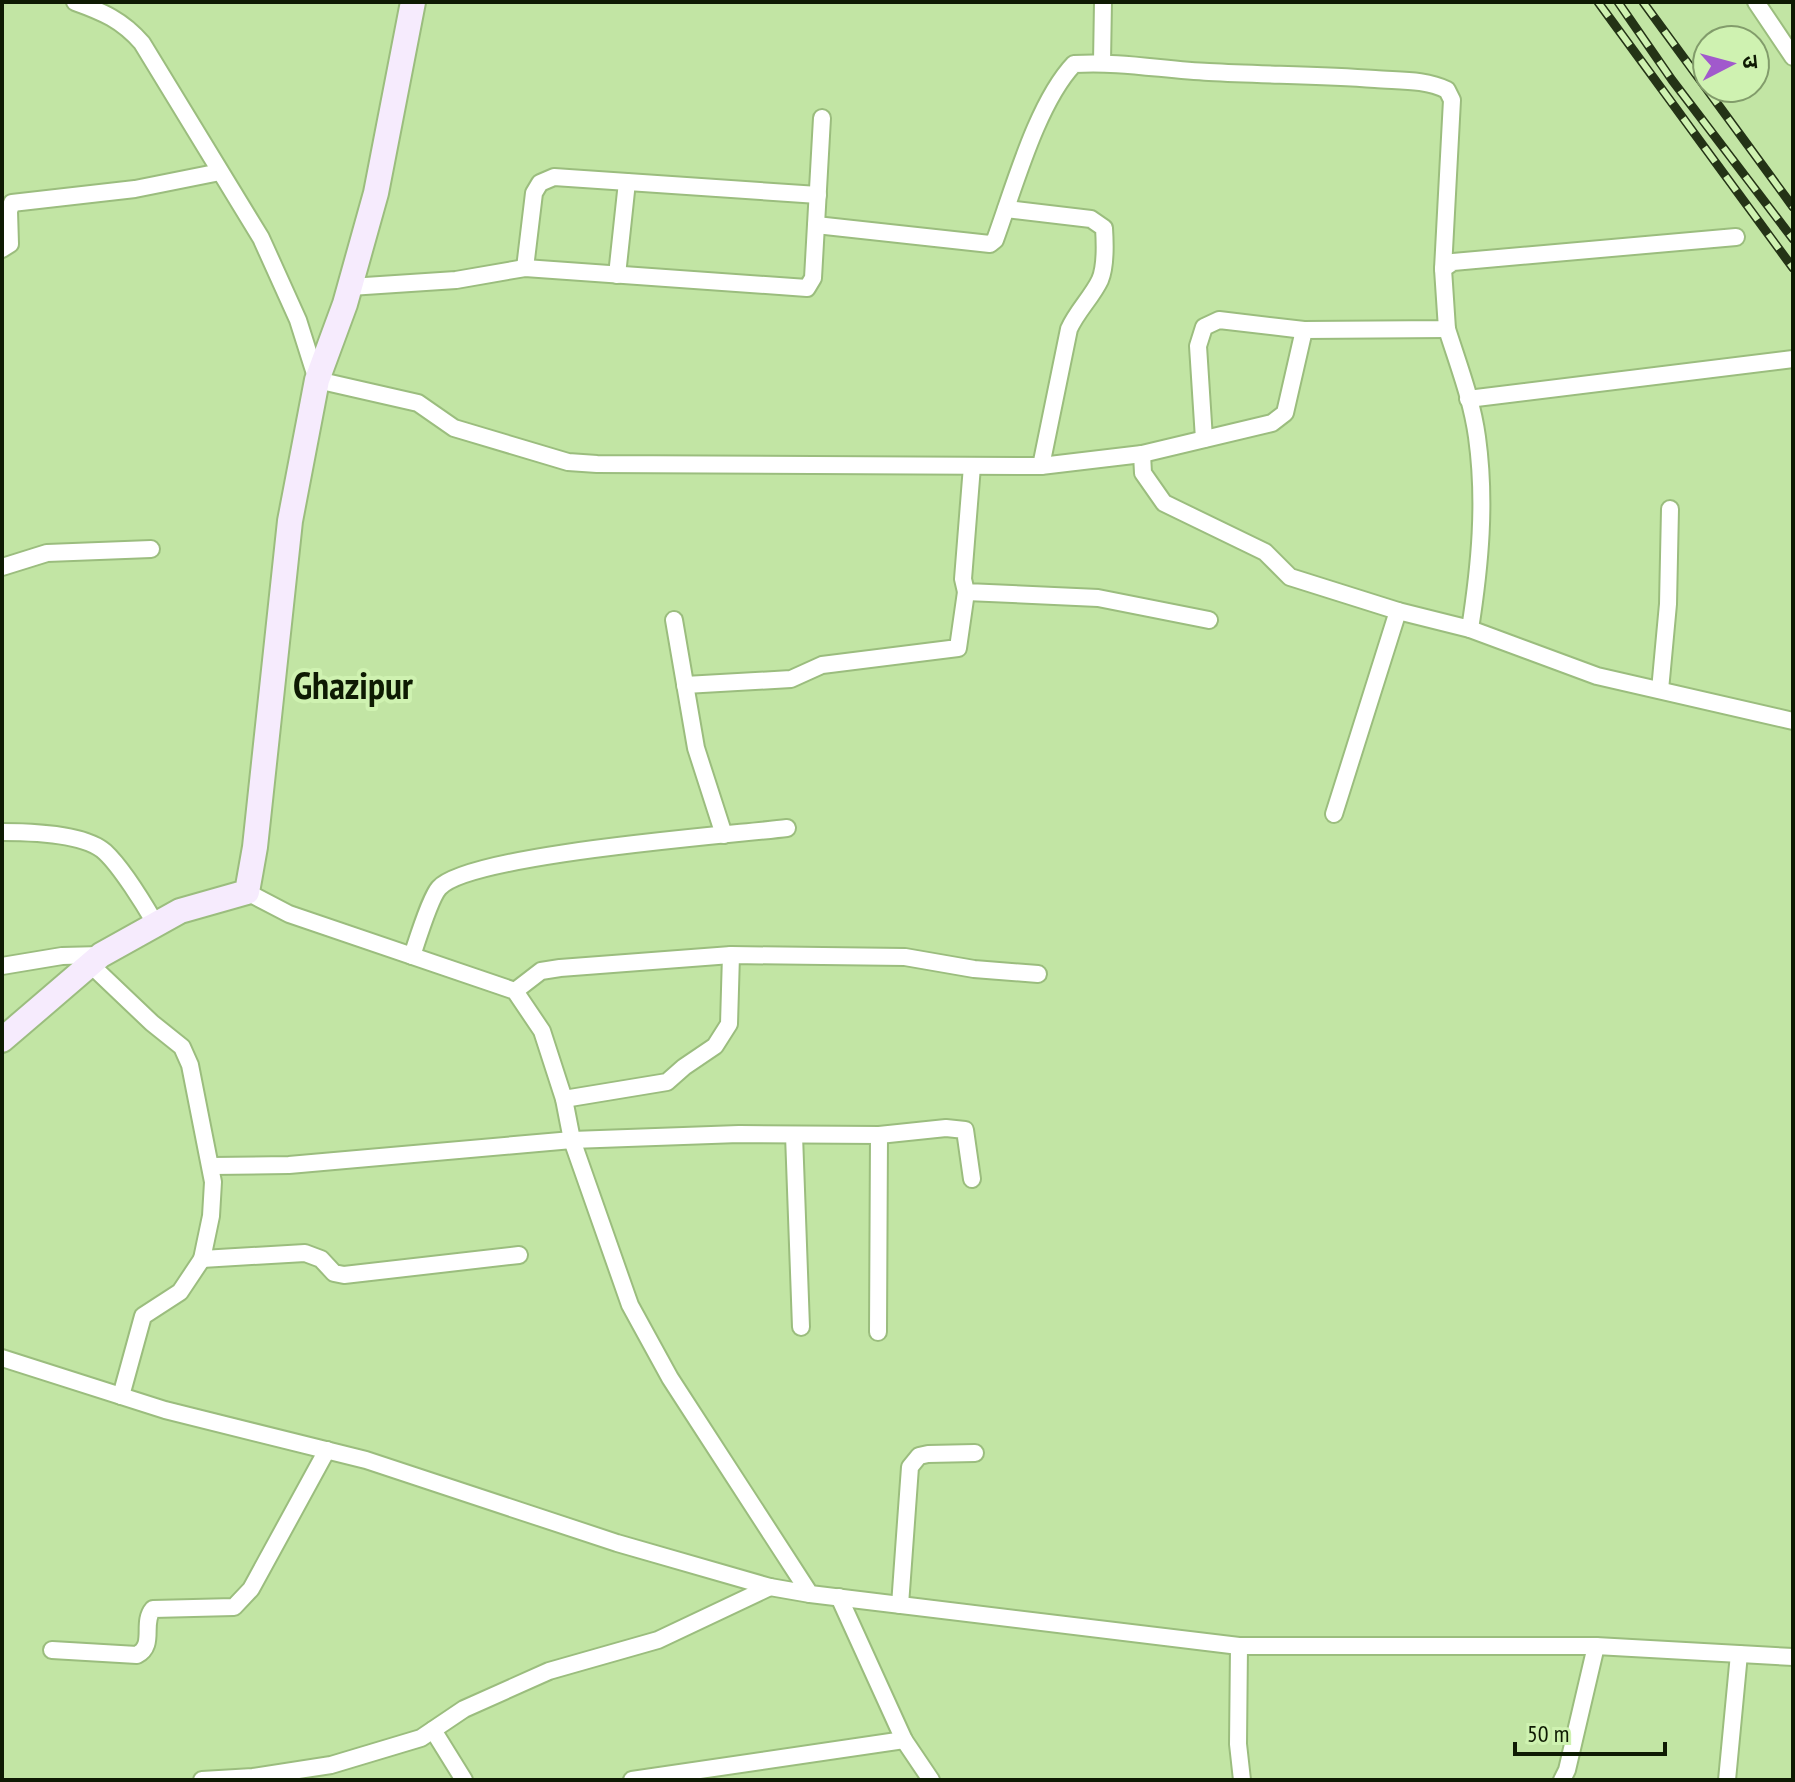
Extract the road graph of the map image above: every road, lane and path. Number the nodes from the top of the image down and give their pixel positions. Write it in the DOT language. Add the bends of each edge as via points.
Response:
graph roads {
  1 [pos="75,2"];
  2 [pos="413,2"];
  3 [pos="1103,2"];
  4 [pos="1756,2"];
  5 [pos="1787,38"];
  6 [pos="1793,57"];
  7 [pos="1102,62"];
  8 [pos="822,118"];
  9 [pos="220,172"];
  10 [pos="627,182"];
  11 [pos="818,195"];
  12 [pos="1006,209"];
  13 [pos="816,225"];
  14 [pos="1736,237"];
  15 [pos="2,249"];
  16 [pos="525,268"];
  17 [pos="1443,269"];
  18 [pos="617,275"];
  19 [pos="350,287"];
  20 [pos="1447,329"];
  21 [pos="1304,330"];
  22 [pos="1793,359"];
  23 [pos="317,380"];
  24 [pos="1468,399"];
  25 [pos="1204,439"];
  26 [pos="1142,454"];
  27 [pos="972,466"];
  28 [pos="1041,466"];
  29 [pos="1670,509"];
  30 [pos="151,549"];
  31 [pos="2,567"];
  32 [pos="966,592"];
  33 [pos="1398,611"];
  34 [pos="674,620"];
  35 [pos="1209,620"];
  36 [pos="1470,629"];
  37 [pos="685,685"];
  38 [pos="1660,690"];
  39 [pos="1793,721"];
  40 [pos="1334,814"];
  41 [pos="787,828"];
  42 [pos="2,832"];
  43 [pos="724,835"];
  44 [pos="247,892"];
  45 [pos="155,923"];
  46 [pos="731,955"];
  47 [pos="412,956"];
  48 [pos="95,960"];
  49 [pos="2,966"];
  50 [pos="1038,974"];
  51 [pos="515,991"];
  52 [pos="2,1040"];
  53 [pos="564,1099"];
  54 [pos="794,1135"];
  55 [pos="879,1135"];
  56 [pos="572,1140"];
  57 [pos="212,1166"];
  58 [pos="972,1179"];
  59 [pos="519,1255"];
  60 [pos="202,1259"];
  61 [pos="801,1327"];
  62 [pos="878,1332"];
  63 [pos="2,1358"];
  64 [pos="121,1396"];
  65 [pos="327,1450"];
  66 [pos="975,1453"];
  67 [pos="770,1587"];
  68 [pos="810,1594"];
  69 [pos="839,1597"];
  70 [pos="900,1605"];
  71 [pos="1239,1646"];
  72 [pos="1596,1646"];
  73 [pos="52,1650"];
  74 [pos="1739,1654"];
  75 [pos="1793,1657"];
  76 [pos="433,1730"];
  77 [pos="904,1740"];
  78 [pos="202,1780"];
  79 [pos="464,1780"];
  80 [pos="632,1780"];
  81 [pos="931,1780"];
  82 [pos="1242,1780"];
  83 [pos="1562,1780"];
  84 [pos="1727,1780"];
  1 -- 9 [label="street" via="111,15 142,43"];
  2 -- 19 [label="street" via="376,193"];
  3 -- 7 [label="street"];
  4 -- 5 [label="street"];
  5 -- 6 [label="street"];
  7 -- 12 [label="street" via="1074,64 1063,76"];
  7 -- 17 [label="street" via="1412,81 1447,90 1452,100"];
  8 -- 11 [label="street"];
  9 -- 15 [label="street" via="135,189 12,203 10,244"];
  9 -- 23 [label="street" via="261,238 298,320"];
  10 -- 11 [label="street"];
  10 -- 16 [label="street" via="554,177 540,183 534,193"];
  10 -- 18 [label="street"];
  11 -- 13 [label="street"];
  12 -- 13 [label="street" via="995,240 981,245"];
  12 -- 28 [label="street" via="1091,219 1104,228 1101,279 1069,329"];
  13 -- 18 [label="street" via="813,278 807,288"];
  14 -- 17 [label="street" via="1453,262"];
  16 -- 18 [label="street"];
  16 -- 19 [label="street" via="456,280"];
  17 -- 20 [label="street"];
  19 -- 23 [label="street"];
  20 -- 21 [label="street"];
  20 -- 24 [label="street"];
  21 -- 25 [label="street" via="1285,413 1272,423"];
  21 -- 25 [label="street" via="1219,320 1204,327 1198,346"];
  22 -- 24 [label="street"];
  23 -- 27 [label="street" via="418,403 454,428 568,462"];
  23 -- 44 [label="street" via="290,521"];
  24 -- 36 [label="street" via="1482,490 1481,562"];
  25 -- 26 [label="street"];
  26 -- 28 [label="street"];
  26 -- 33 [label="street" via="1143,473 1164,503 1265,552 1290,577"];
  27 -- 28 [label="street"];
  27 -- 32 [label="street"];
  29 -- 38 [label="street"];
  30 -- 31 [label="street" via="47,553"];
  32 -- 35 [label="street" via="1098,598"];
  32 -- 37 [label="street" via="958,648 822,665 791,679"];
  33 -- 36 [label="street"];
  33 -- 40 [label="street"];
  34 -- 37 [label="street"];
  36 -- 38 [label="street" via="1597,676"];
  37 -- 43 [label="street" via="696,748"];
  38 -- 39 [label="street"];
  41 -- 43 [label="street"];
  42 -- 45 [label="street" via="41,833 104,851"];
  43 -- 47 [label="street" via="556,854 463,874 439,888"];
  44 -- 45 [label="street"];
  44 -- 47 [label="street" via="289,914"];
  45 -- 48 [label="street"];
  46 -- 50 [label="street" via="905,957"];
  46 -- 51 [label="street" via="541,971"];
  46 -- 53 [label="street" via="729,1024 715,1046 667,1082"];
  47 -- 51 [label="street"];
  48 -- 49 [label="street" via="62,956"];
  48 -- 52 [label="street"];
  48 -- 57 [label="street" via="152,1023 182,1047"];
  51 -- 53 [label="street" via="542,1031"];
  53 -- 56 [label="street"];
  54 -- 55 [label="street"];
  54 -- 56 [label="street"];
  54 -- 61 [label="street"];
  55 -- 58 [label="street" via="965,1130"];
  55 -- 62 [label="street"];
  56 -- 57 [label="street" via="304,1164"];
  56 -- 68 [label="street" via="630,1305 670,1378"];
  57 -- 60 [label="street" via="211,1216"];
  59 -- 60 [label="street" via="344,1275 305,1253"];
  60 -- 64 [label="street" via="180,1292 143,1316"];
  63 -- 64 [label="street"];
  64 -- 65 [label="street"];
  65 -- 67 [label="street"];
  65 -- 73 [label="street" via="251,1589 234,1607 153,1609 147,1645 137,1655"];
  66 -- 70 [label="street" via="928,1454 910,1467"];
  67 -- 68 [label="street"];
  67 -- 76 [label="street" via="658,1640 549,1671 464,1709"];
  68 -- 69 [label="street"];
  69 -- 70 [label="street"];
  69 -- 77 [label="street"];
  70 -- 71 [label="street"];
  71 -- 72 [label="street"];
  71 -- 82 [label="street"];
  72 -- 74 [label="street"];
  72 -- 83 [label="street"];
  74 -- 75 [label="street"];
  74 -- 84 [label="street"];
  76 -- 78 [label="street" via="331,1765"];
  76 -- 79 [label="street"];
  77 -- 80 [label="street"];
  77 -- 81 [label="street"];
}
